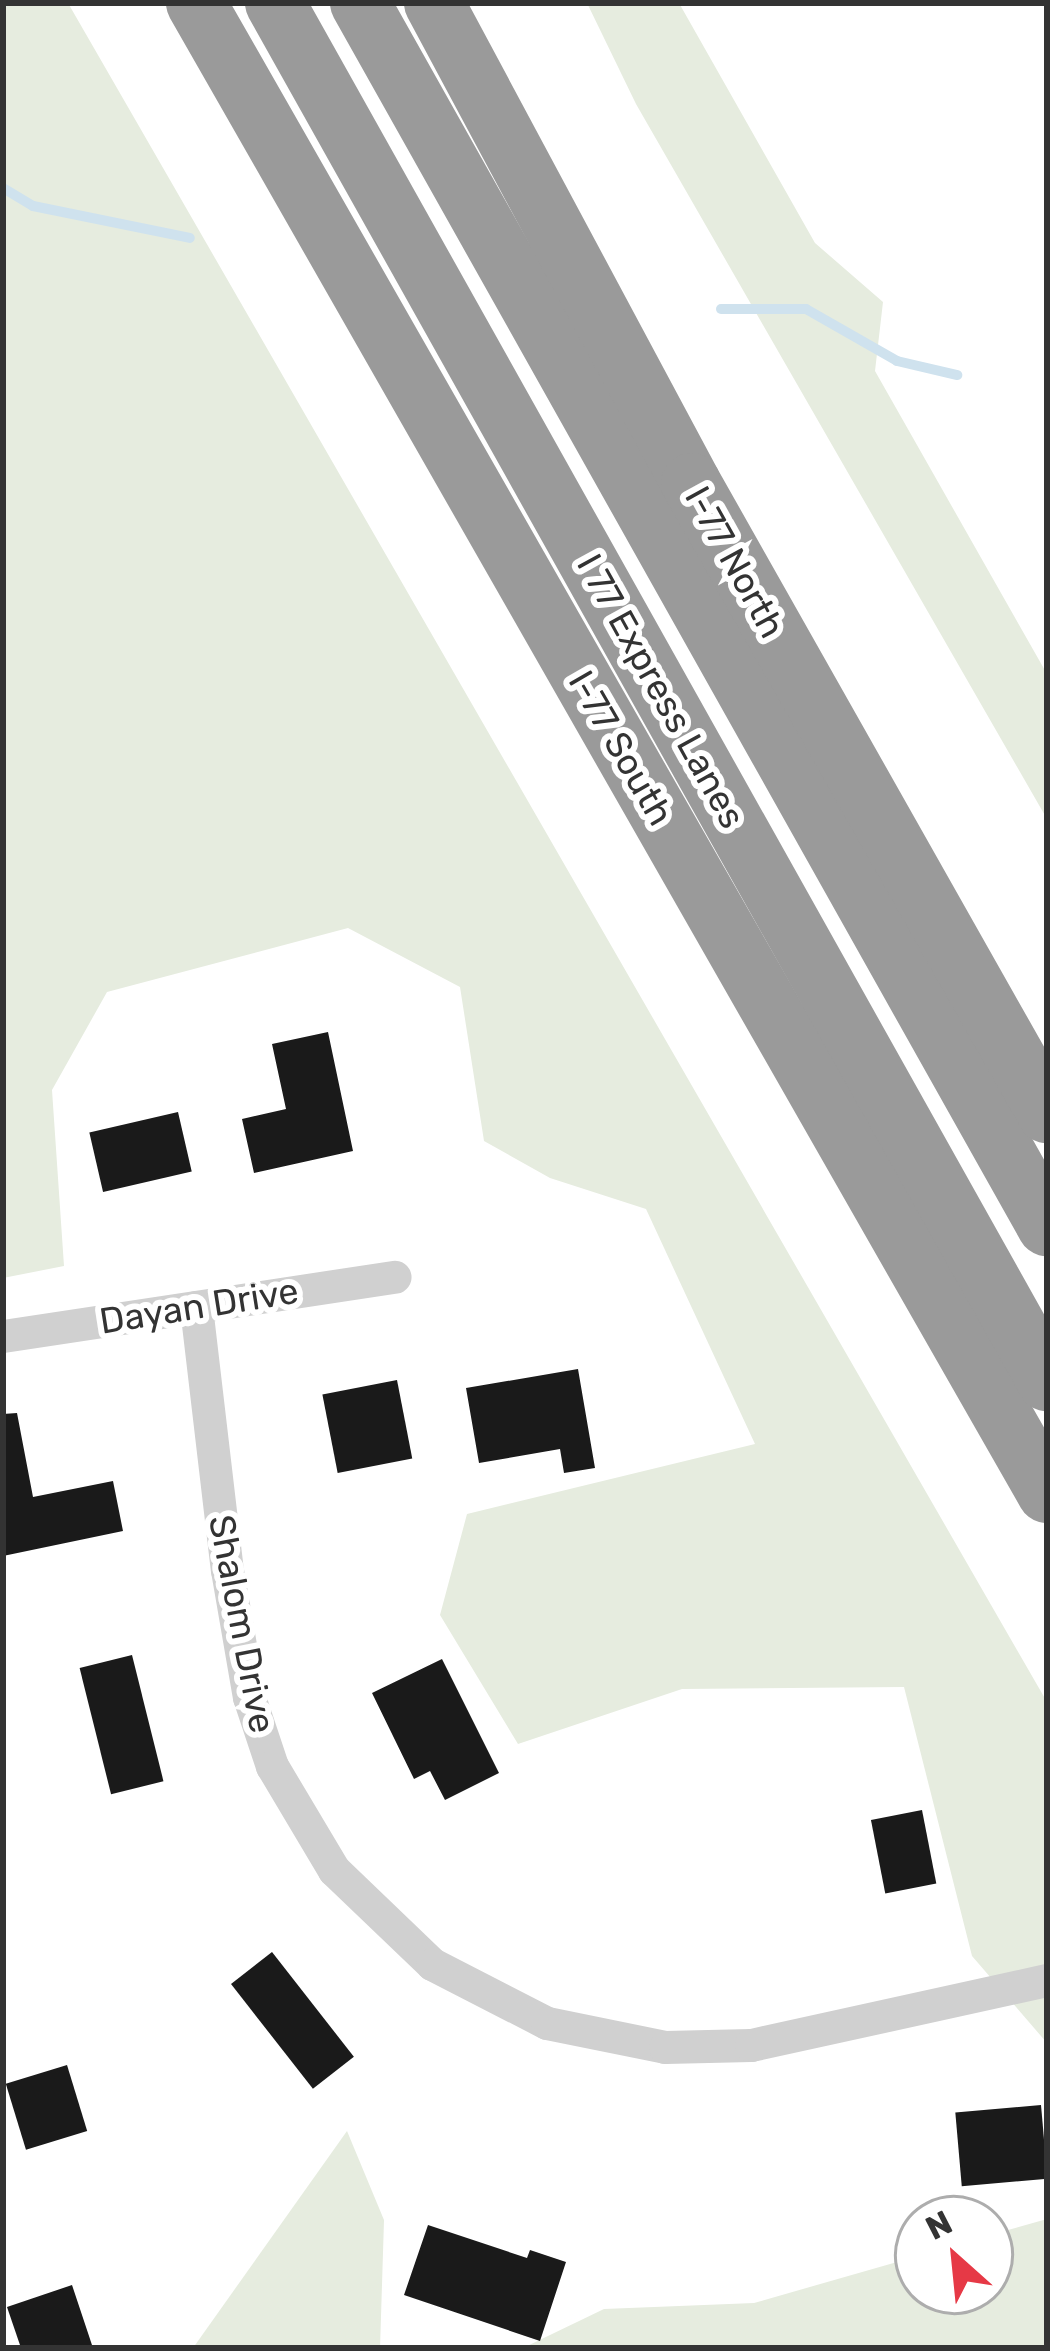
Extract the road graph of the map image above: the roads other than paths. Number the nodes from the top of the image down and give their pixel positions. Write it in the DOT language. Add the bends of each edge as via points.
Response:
graph roads {
  1 [pos="196,3"];
  2 [pos="275,3"];
  3 [pos="360,3"];
  4 [pos="434,3"];
  5 [pos="1047,1113"];
  6 [pos="1047,1226"];
  7 [pos="395,1277"];
  8 [pos="196,1307"];
  9 [pos="3,1336"];
  10 [pos="1047,1381"];
  11 [pos="1047,1493"];
  12 [pos="1047,1980"];
  1 -- 11 [label="highway, I-77 South"];
  2 -- 10 [label="highway, I 77 Express Lanes"];
  3 -- 6 [label="highway, I 77 Express Lanes"];
  4 -- 5 [label="highway, I-77 North" via="691,483"];
  7 -- 8 [label="street, Dayan Drive"];
  8 -- 9 [label="street, Dayan Drive"];
  8 -- 12 [label="street, Shalom Drive" via="227,1570 249,1697 272,1766 334,1870 432,1964 547,2023 665,2047 751,2045"];
}
